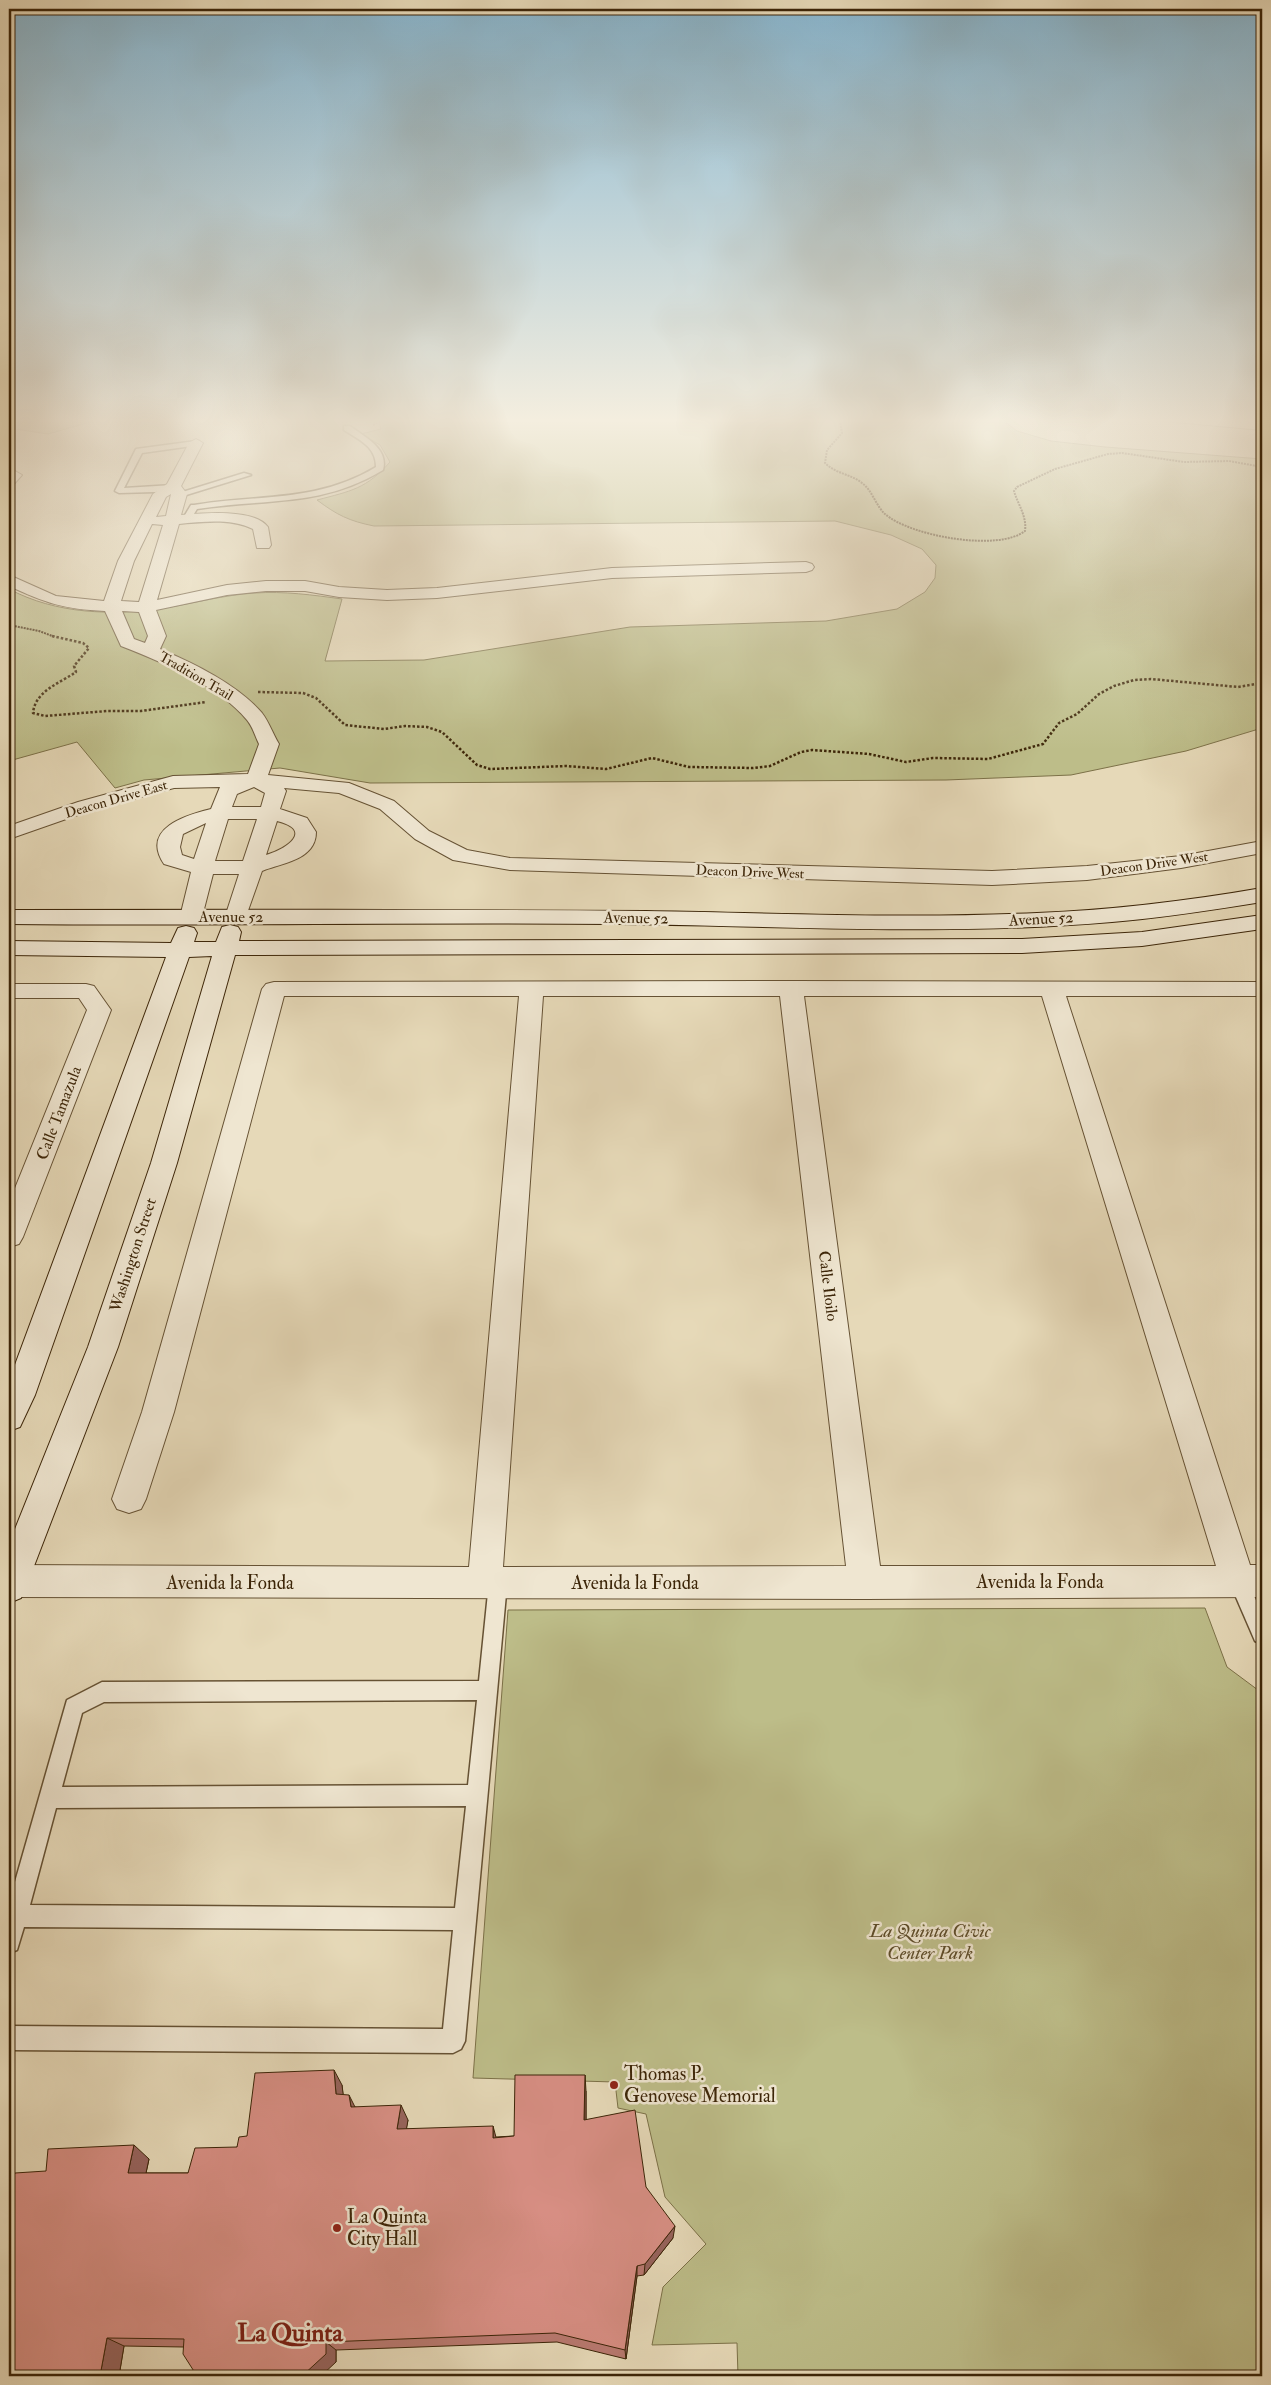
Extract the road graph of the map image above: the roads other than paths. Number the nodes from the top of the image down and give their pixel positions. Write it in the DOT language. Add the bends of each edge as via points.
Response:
graph roads {
  1 [pos="142,528"];
  2 [pos="176,528"];
  3 [pos="260,528"];
  4 [pos="263,545"];
  5 [pos="806,568"];
  6 [pos="9,580"];
  7 [pos="112,606"];
  8 [pos="146,607"];
  9 [pos="152,650"];
  10 [pos="256,780"];
  11 [pos="220,813"];
  12 [pos="269,813"];
  13 [pos="9,832"];
  14 [pos="1262,847"];
  15 [pos="252,867"];
  16 [pos="202,868"];
  17 [pos="1262,894"];
  18 [pos="9,917"];
  19 [pos="191,917"];
  20 [pos="236,917"];
  21 [pos="1262,922"];
  22 [pos="9,948"];
  23 [pos="224,948"];
  24 [pos="180,950"];
  25 [pos="791,988"];
  26 [pos="532,989"];
  27 [pos="1052,989"];
  28 [pos="1262,989"];
  29 [pos="9,991"];
  30 [pos="9,1237"];
  31 [pos="9,1418"];
  32 [pos="129,1499"];
  33 [pos="1250,1581"];
  34 [pos="10,1583"];
  35 [pos="492,1583"];
  36 [pos="865,1583"];
  37 [pos="1262,1635"];
  38 [pos="487,1690"];
  39 [pos="477,1794"];
  40 [pos="49,1798"];
  41 [pos="16,1916"];
  42 [pos="465,1919"];
  43 [pos="9,1942"];
  44 [pos="9,2038"];
  1 -- 7 [label="street" via="126,561"];
  2 -- 8 [label="street"];
  3 -- 4 [label="street"];
  5 -- 8 [label="street" via="612,573 437,593 387,595 305,586 266,586 227,590"];
  6 -- 7 [label="street" via="52,600"];
  7 -- 8 [label="street"];
  7 -- 9 [label="street, Tradition Trail" via="127,642"];
  8 -- 9 [label="street, Tradition Trail" via="157,636"];
  9 -- 10 [label="street, Tradition Trail" via="234,696 256,718 269,744"];
  10 -- 11 [label="street" via="228,790"];
  10 -- 12 [label="street" via="276,791"];
  10 -- 13 [label="street, Deacon Drive East" via="173,782 85,806"];
  10 -- 14 [label="street, Deacon Drive West" via="342,787 387,805 422,835 461,855 510,864 992,878 1087,873 1181,862"];
  11 -- 12 [label="street"];
  11 -- 16 [label="street"];
  11 -- 16 [label="street" via="177,826 170,836 168,846 172,859"];
  12 -- 15 [label="street"];
  12 -- 15 [label="street" via="293,819 304,826 306,837 302,846 290,854"];
  15 -- 16 [label="street"];
  15 -- 20 [label="street"];
  16 -- 19 [label="street"];
  17 -- 20 [label="street, Avenue 52" via="1131,914 1028,921 909,923 557,917"];
  18 -- 19 [label="street, Avenue 52"];
  19 -- 20 [label="street, Avenue 52"];
  19 -- 24 [label="street"];
  20 -- 23 [label="street, Washington Street"];
  21 -- 23 [label="street, Avenue 52" via="1142,939 1022,946"];
  22 -- 24 [label="street, Avenue 52"];
  23 -- 24 [label="street, Avenue 52"];
  23 -- 34 [label="street, Washington Street" via="164,1163 103,1347"];
  24 -- 31 [label="street"];
  25 -- 26 [label="street"];
  25 -- 27 [label="street"];
  25 -- 36 [label="street, Calle Iloilo"];
  26 -- 32 [label="street" via="274,989 158,1412"];
  26 -- 35 [label="street"];
  27 -- 28 [label="street"];
  27 -- 33 [label="street"];
  29 -- 30 [label="street, Calle Tamazula" via="86,991 99,1010"];
  33 -- 36 [label="street, Avenida la Fonda"];
  33 -- 37 [label="lane"];
  34 -- 35 [label="street, Avenida la Fonda"];
  35 -- 36 [label="street, Avenida la Fonda"];
  35 -- 38 [label="lane"];
  38 -- 39 [label="lane"];
  38 -- 40 [label="lane" via="102,1692 74,1707"];
  39 -- 40 [label="lane"];
  39 -- 42 [label="lane"];
  40 -- 41 [label="lane"];
  41 -- 42 [label="lane"];
  41 -- 43 [label="lane"];
  42 -- 44 [label="lane" via="453,2041"];
}
